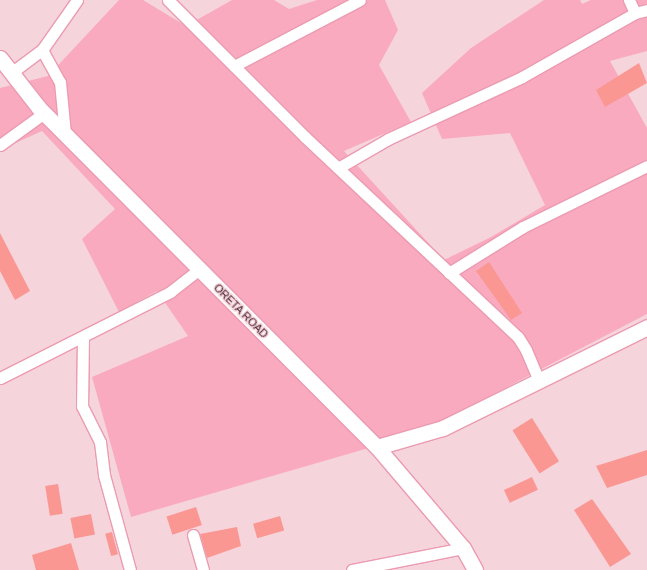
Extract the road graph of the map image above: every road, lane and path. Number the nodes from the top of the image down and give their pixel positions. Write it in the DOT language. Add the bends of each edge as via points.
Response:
graph roads {
  1 [pos="76,0"];
  2 [pos="168,0"];
  3 [pos="360,0"];
  4 [pos="629,0"];
  5 [pos="647,10"];
  6 [pos="635,13"];
  7 [pos="42,50"];
  8 [pos="0,58"];
  9 [pos="234,66"];
  10 [pos="11,73"];
  11 [pos="44,113"];
  12 [pos="65,134"];
  13 [pos="0,145"];
  14 [pos="647,166"];
  15 [pos="338,168"];
  16 [pos="199,269"];
  17 [pos="449,273"];
  18 [pos="647,327"];
  19 [pos="83,337"];
  20 [pos="0,378"];
  21 [pos="539,380"];
  22 [pos="377,447"];
  23 [pos="193,535"];
  24 [pos="463,548"];
  25 [pos="130,570"];
  26 [pos="203,570"];
  27 [pos="352,570"];
  28 [pos="475,570"];
  1 -- 7 [label="street"];
  2 -- 9 [label="street"];
  3 -- 9 [label="street"];
  4 -- 6 [label="street"];
  5 -- 6 [label="street"];
  6 -- 15 [label="street" via="522,77 388,139"];
  7 -- 10 [label="street"];
  7 -- 12 [label="street" via="60,82"];
  8 -- 10 [label="street, ORETA ROAD"];
  9 -- 15 [label="street"];
  10 -- 11 [label="street, ORETA ROAD"];
  11 -- 12 [label="street, ORETA ROAD"];
  11 -- 13 [label="street"];
  12 -- 16 [label="street, ORETA ROAD"];
  14 -- 17 [label="street" via="523,228"];
  15 -- 17 [label="street"];
  16 -- 19 [label="street" via="170,292"];
  16 -- 22 [label="street, ORETA ROAD"];
  17 -- 21 [label="street" via="518,337"];
  18 -- 21 [label="street"];
  19 -- 20 [label="street"];
  19 -- 25 [label="street" via="82,406 100,442 104,475"];
  21 -- 22 [label="street" via="442,428"];
  22 -- 24 [label="street, ORETA ROAD"];
  23 -- 26 [label="street"];
  24 -- 27 [label="street"];
  24 -- 28 [label="street, ORETA ROAD"];
}
